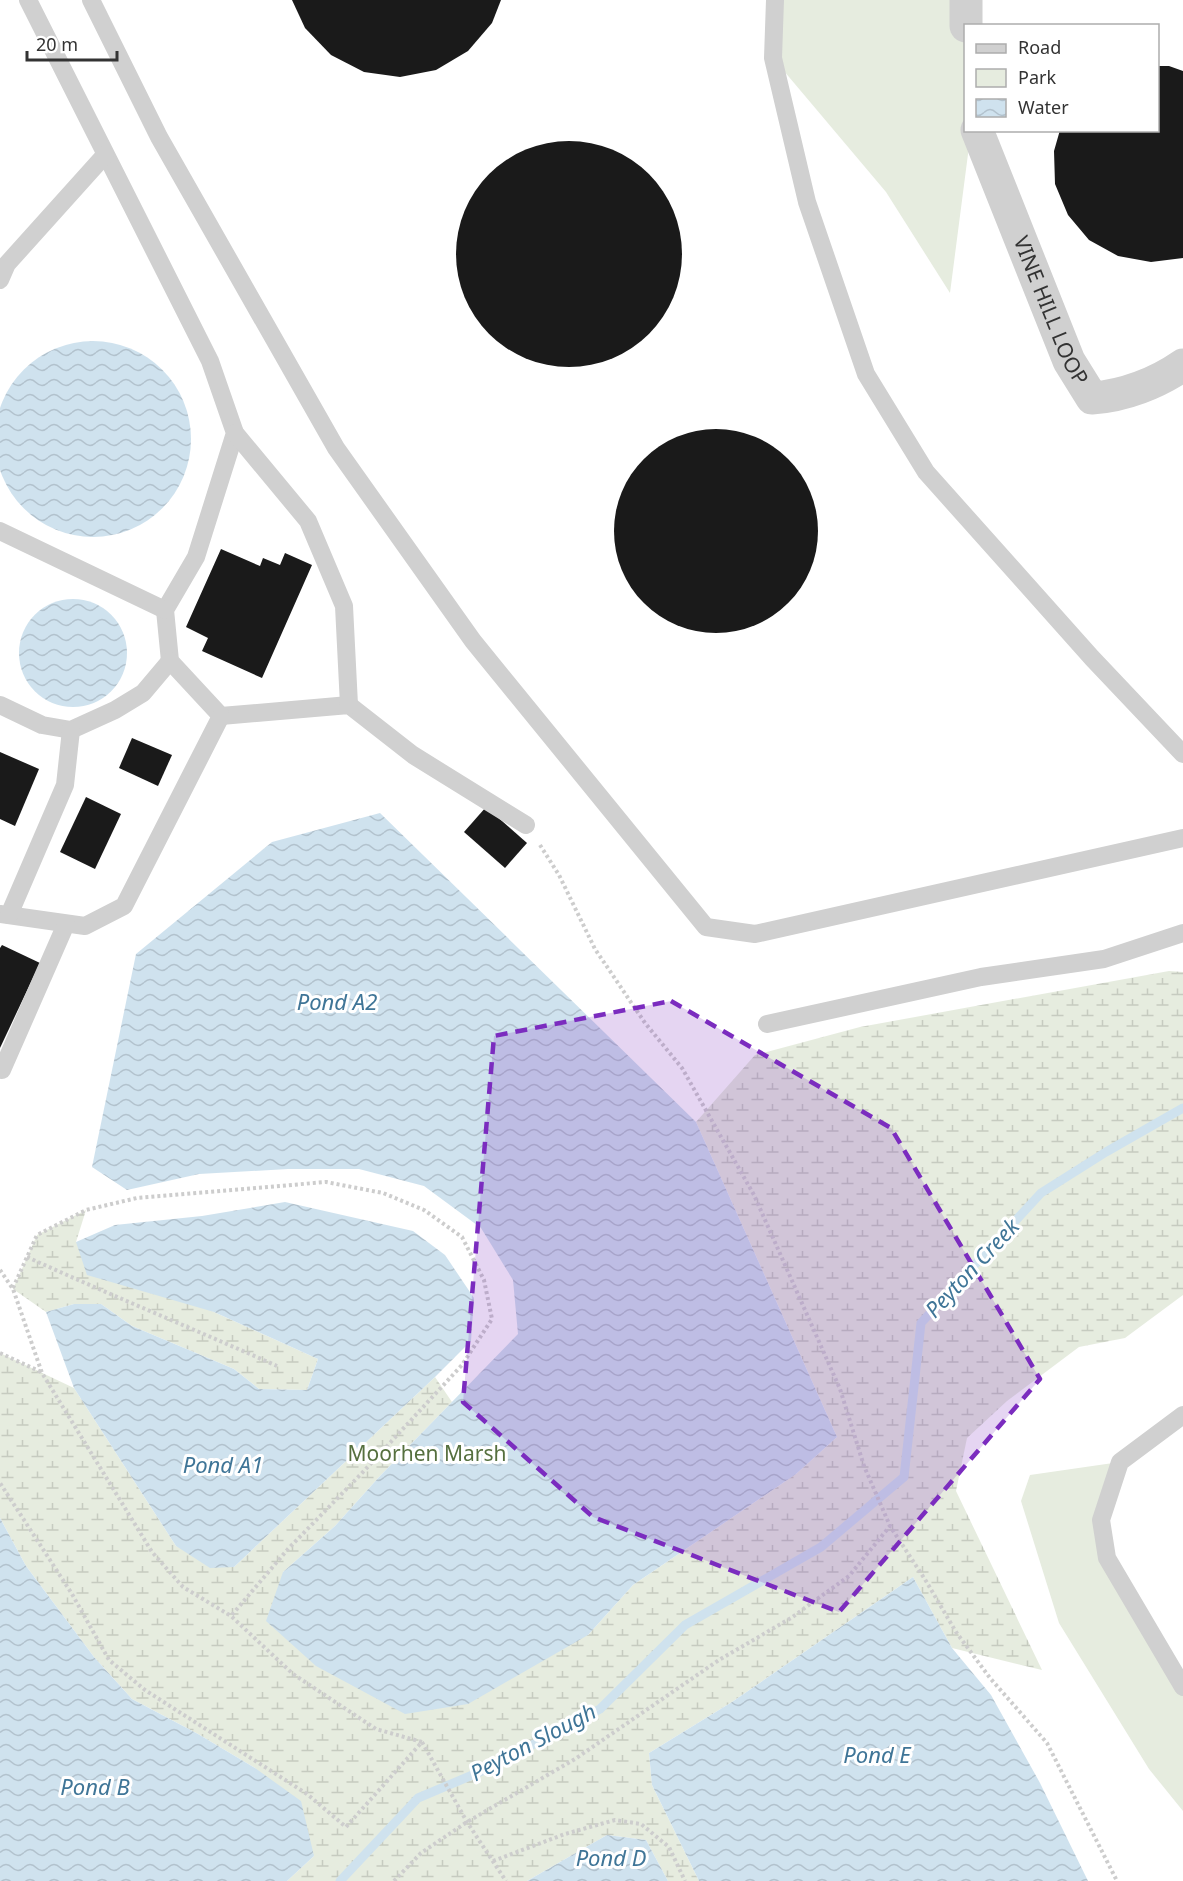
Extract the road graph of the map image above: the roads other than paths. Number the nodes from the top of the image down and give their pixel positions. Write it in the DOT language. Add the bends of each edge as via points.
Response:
graph roads {
  1 [pos="28,0"];
  2 [pos="91,0"];
  3 [pos="775,0"];
  4 [pos="966,0"];
  5 [pos="966,24"];
  6 [pos="978,132"];
  7 [pos="105,155"];
  8 [pos="2,268"];
  9 [pos="1183,365"];
  10 [pos="235,433"];
  11 [pos="0,531"];
  12 [pos="165,610"];
  13 [pos="170,662"];
  14 [pos="0,705"];
  15 [pos="349,705"];
  16 [pos="222,716"];
  17 [pos="71,730"];
  18 [pos="1183,754"];
  19 [pos="526,825"];
  20 [pos="1183,838"];
  21 [pos="4,914"];
  22 [pos="66,924"];
  23 [pos="1183,933"];
  24 [pos="767,1024"];
  25 [pos="1,1071"];
  26 [pos="1183,1415"];
  27 [pos="1183,1687"];
  1 -- 7 [label="lane"];
  2 -- 20 [label="lane" via="159,138 336,448 473,641 706,927 755,934"];
  3 -- 18 [label="lane" via="773,58 805,190 866,374 926,472"];
  4 -- 5 [label="street"];
  6 -- 9 [label="street, VINE HILL LOOP" via="1068,361 1092,398 1114,397 1169,375"];
  7 -- 8 [label="lane"];
  7 -- 10 [label="lane" via="210,362"];
  10 -- 12 [label="lane" via="196,557"];
  10 -- 15 [label="lane" via="308,521 344,606"];
  11 -- 12 [label="lane"];
  12 -- 13 [label="lane"];
  13 -- 16 [label="lane"];
  13 -- 17 [label="lane" via="143,693"];
  14 -- 17 [label="lane" via="42,725"];
  15 -- 16 [label="lane"];
  15 -- 19 [label="lane" via="413,755"];
  16 -- 22 [label="lane" via="124,906 85,926"];
  17 -- 21 [label="lane" via="65,785"];
  21 -- 22 [label="lane"];
  22 -- 25 [label="lane"];
  23 -- 24 [label="lane" via="1104,959 981,977"];
  26 -- 27 [label="lane" via="1120,1462 1101,1520 1107,1558"];
}
